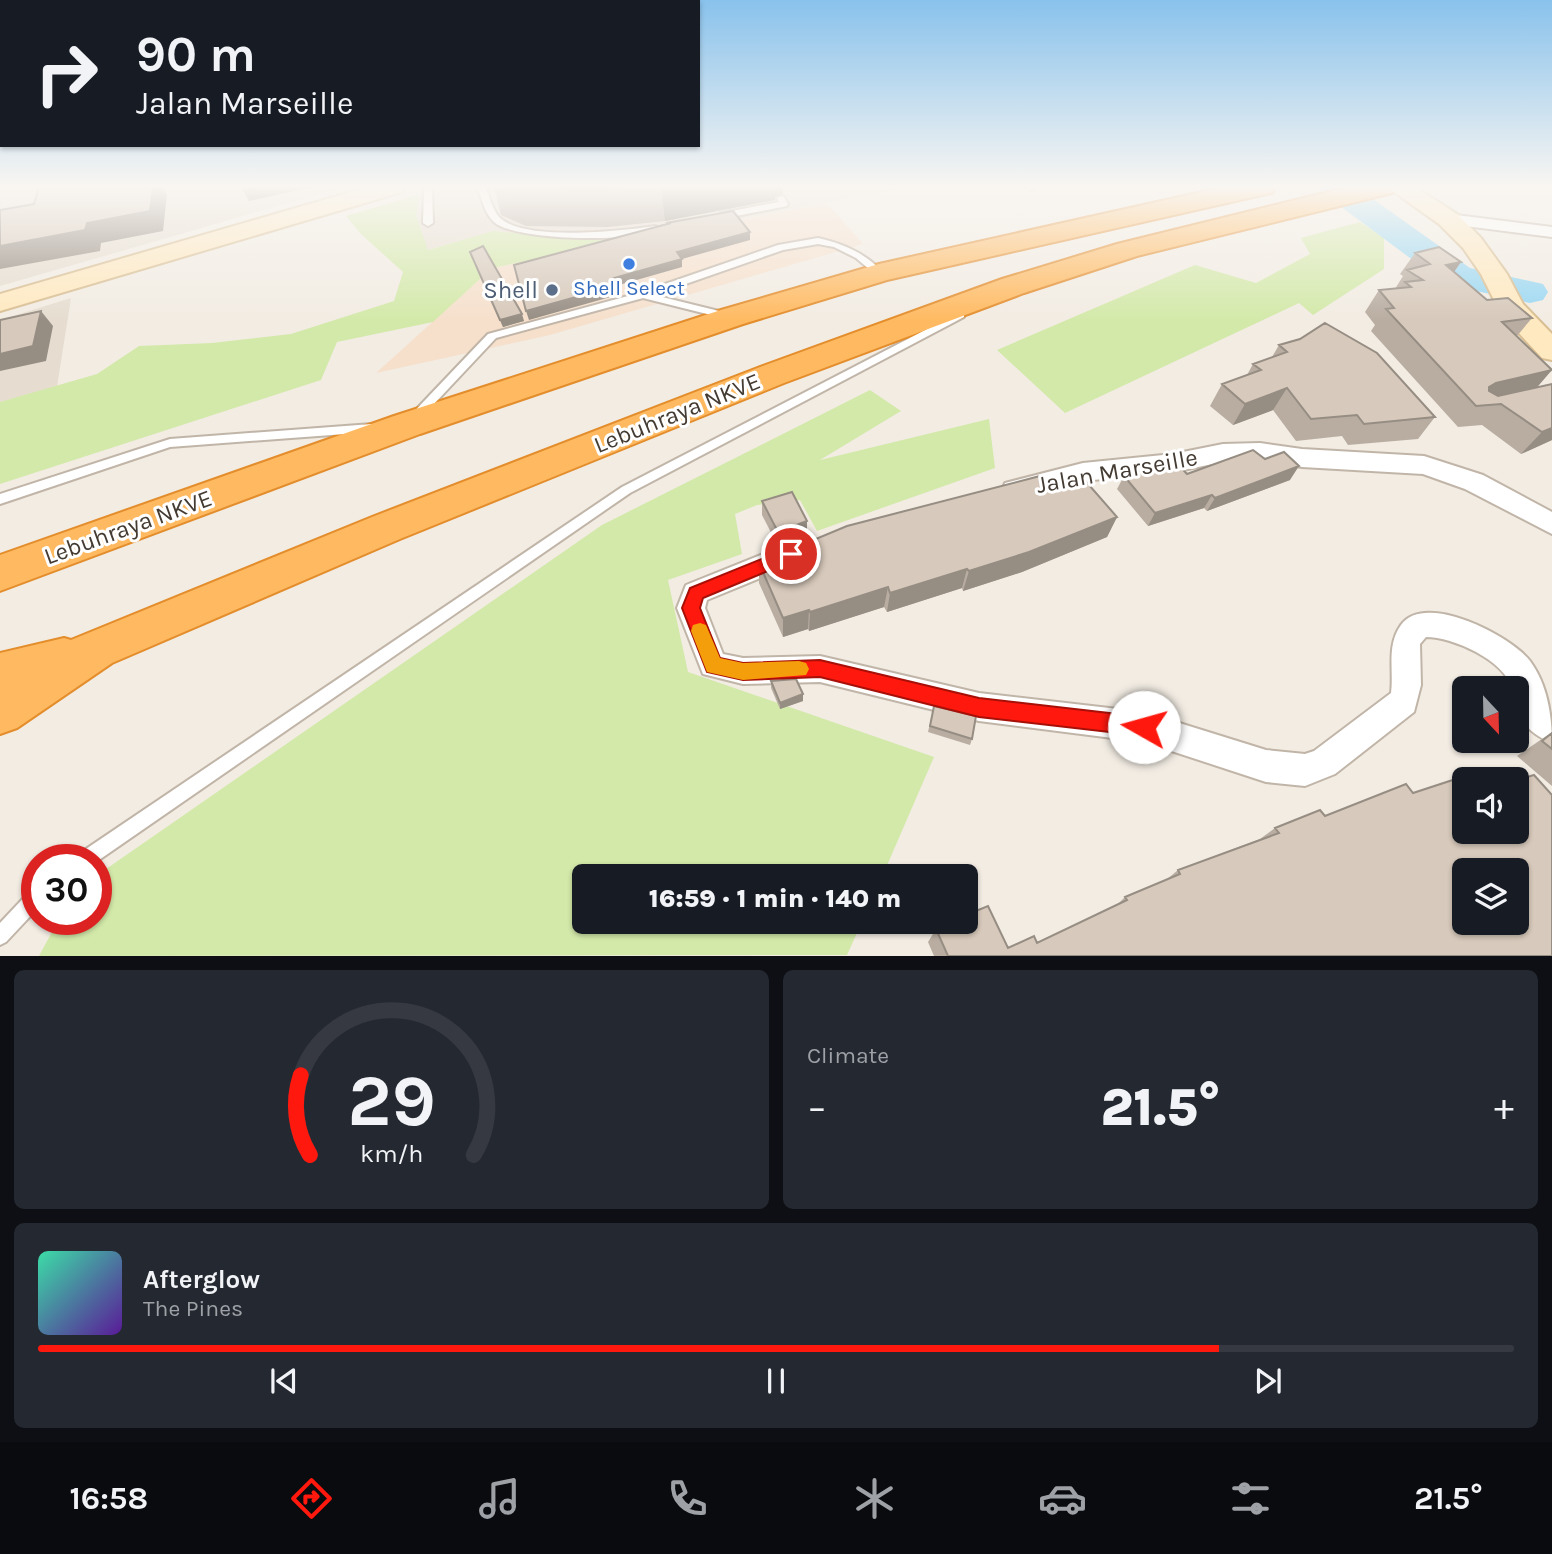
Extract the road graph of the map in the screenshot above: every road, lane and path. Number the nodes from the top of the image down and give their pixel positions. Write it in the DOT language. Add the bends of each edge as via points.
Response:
graph roads {
  1 [pos="242,232"];
  2 [pos="554,232"];
  3 [pos="636,232"];
  4 [pos="1066,232"];
  5 [pos="1202,232"];
  6 [pos="1461,232"];
  7 [pos="879,273"];
  8 [pos="1013,286"];
  9 [pos="643,295"];
  10 [pos="0,303"];
  11 [pos="732,317"];
  12 [pos="1552,351"];
  13 [pos="407,425"];
  14 [pos="992,495"];
  15 [pos="0,499"];
  16 [pos="1552,524"];
  17 [pos="815,544"];
  18 [pos="0,573"];
  19 [pos="96,649"];
  20 [pos="0,674"];
  21 [pos="0,712"];
  22 [pos="1552,728"];
  23 [pos="108,844"];
  24 [pos="21,913"];
  25 [pos="0,936"];
  1 -- 10 [label="main road"];
  2 -- 3 [label="lane" via="585,236"];
  4 -- 7 [label="highway, Lebuhraya NKVE"];
  5 -- 8 [label="highway, Lebuhraya NKVE"];
  6 -- 12 [label="main road" via="1494,274 1511,309"];
  7 -- 9 [label="lane" via="837,244 818,241 781,247"];
  7 -- 11 [label="highway, Lebuhraya NKVE"];
  8 -- 19 [label="highway, Lebuhraya NKVE" via="760,379"];
  8 -- 23 [label="lane" via="626,490"];
  9 -- 11 [label="lane"];
  9 -- 13 [label="lane" via="492,336"];
  11 -- 13 [label="highway, Lebuhraya NKVE"];
  13 -- 15 [label="lane" via="170,443"];
  13 -- 18 [label="highway, Lebuhraya NKVE"];
  14 -- 16 [label="street, Jalan Marseille" via="1083,472 1260,452 1424,465 1474,482"];
  17 -- 22 [label="street" via="696,593 691,608 713,666 743,671 820,668 979,707 1144,727 1266,766 1305,770 1324,763 1403,702 1409,688 1406,642 1423,625 1446,626 1512,662 1522,674 1537,717"];
  19 -- 20 [label="highway"];
  19 -- 21 [label="highway, Lebuhraya NKVE"];
  24 -- 25 [label="lane"];
}
